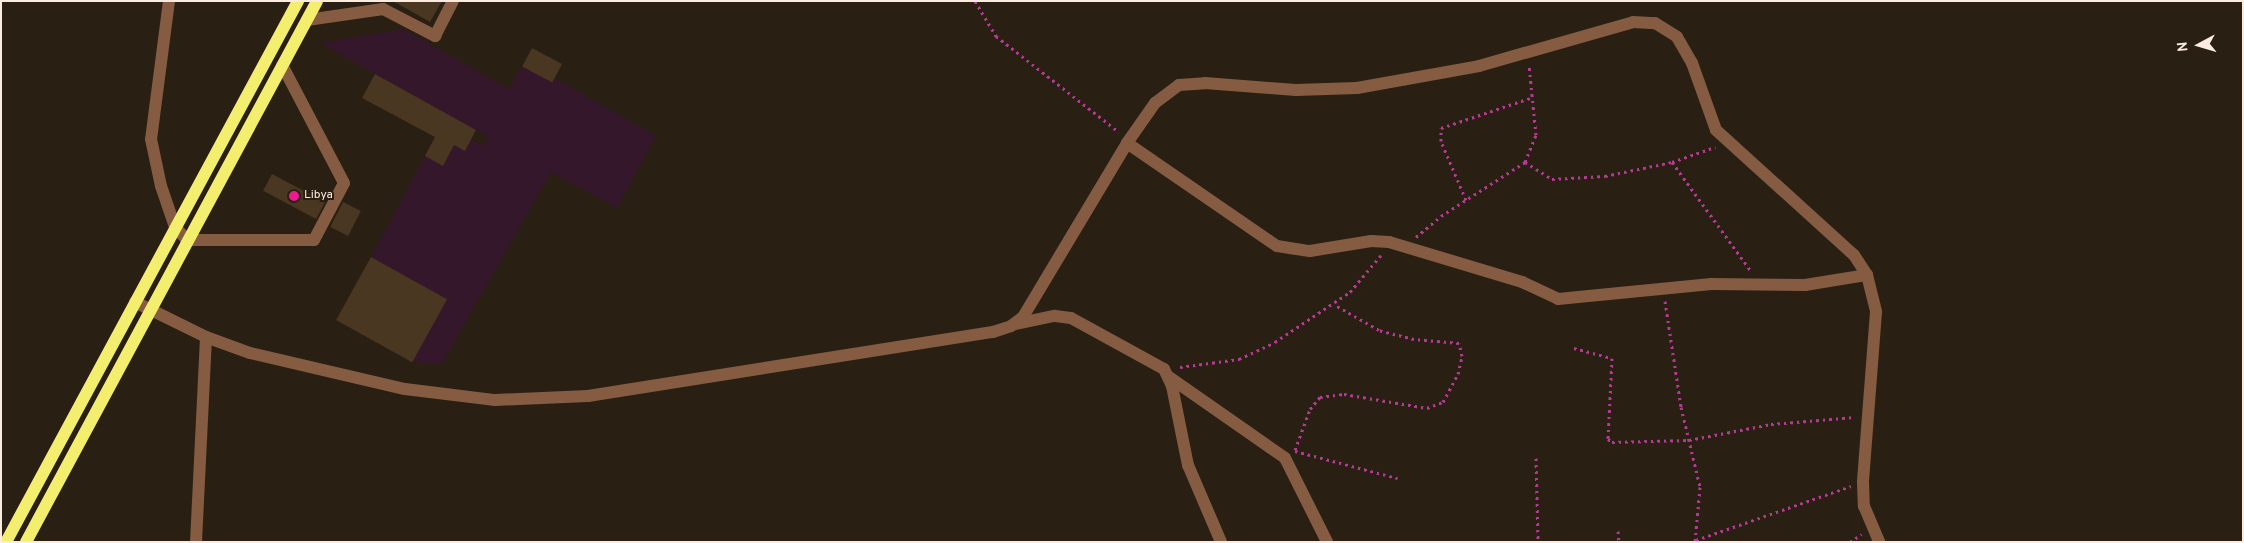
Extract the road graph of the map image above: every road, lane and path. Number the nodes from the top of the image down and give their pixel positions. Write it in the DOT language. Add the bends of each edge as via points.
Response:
graph roads {
  1 [pos="169,1"];
  2 [pos="298,1"];
  3 [pos="317,1"];
  4 [pos="454,1"];
  5 [pos="975,1"];
  6 [pos="306,20"];
  7 [pos="1526,54"];
  8 [pos="282,65"];
  9 [pos="1533,97"];
  10 [pos="1128,141"];
  11 [pos="1728,143"];
  12 [pos="1525,162"];
  13 [pos="1672,162"];
  14 [pos="1466,200"];
  15 [pos="175,227"];
  16 [pos="188,240"];
  17 [pos="1390,242"];
  18 [pos="1404,247"];
  19 [pos="1866,275"];
  20 [pos="1761,285"];
  21 [pos="1664,289"];
  22 [pos="135,302"];
  23 [pos="1335,305"];
  24 [pos="150,310"];
  25 [pos="1016,324"];
  26 [pos="206,337"];
  27 [pos="1574,348"];
  28 [pos="1167,373"];
  29 [pos="1868,417"];
  30 [pos="1689,440"];
  31 [pos="1290,455"];
  32 [pos="1536,458"];
  33 [pos="1397,478"];
  34 [pos="1863,482"];
  35 [pos="1618,531"];
  36 [pos="1695,541"];
  37 [pos="6,542"];
  38 [pos="26,542"];
  39 [pos="196,542"];
  40 [pos="1221,542"];
  41 [pos="1327,542"];
  42 [pos="1538,542"];
  43 [pos="1619,542"];
  44 [pos="1878,542"];
  1 -- 15 [label="street" via="151,138 156,170"];
  2 -- 15 [label="main road"];
  3 -- 6 [label="main road"];
  4 -- 6 [label="street" via="435,36 383,9"];
  5 -- 10 [label="path" via="996,36"];
  6 -- 8 [label="main road"];
  7 -- 9 [label="path"];
  7 -- 10 [label="street" via="1420,79 1358,88 1296,90 1188,83 1163,95"];
  7 -- 11 [label="street" via="1633,22 1655,23 1677,37 1692,63 1716,130"];
  8 -- 16 [label="main road"];
  8 -- 16 [label="street" via="344,183 314,240"];
  9 -- 12 [label="path" via="1536,135"];
  9 -- 14 [label="path" via="1441,128 1441,142"];
  10 -- 17 [label="street" via="1277,246 1310,251 1371,241"];
  10 -- 25 [label="street" via="1039,293"];
  11 -- 13 [label="path"];
  11 -- 19 [label="street" via="1854,255"];
  12 -- 13 [label="path" via="1552,179 1605,176"];
  12 -- 14 [label="path"];
  13 -- 20 [label="path"];
  14 -- 18 [label="path"];
  15 -- 16 [label="street"];
  15 -- 22 [label="main road"];
  16 -- 24 [label="main road"];
  17 -- 18 [label="street"];
  17 -- 23 [label="path" via="1363,279"];
  18 -- 21 [label="street" via="1522,282 1558,300"];
  19 -- 20 [label="street" via="1805,285"];
  19 -- 29 [label="street" via="1876,312"];
  20 -- 21 [label="street" via="1711,284"];
  21 -- 30 [label="path" via="1667,330"];
  22 -- 24 [label="street"];
  22 -- 37 [label="main road"];
  23 -- 28 [label="path" via="1275,342 1240,359"];
  23 -- 31 [label="path" via="1379,330 1414,339 1459,344 1462,356 1458,374 1443,402 1427,408 1344,394 1320,397 1310,408"];
  24 -- 26 [label="street"];
  24 -- 38 [label="main road"];
  25 -- 26 [label="street" via="993,332 607,394 494,400 405,389 336,375 250,354"];
  25 -- 28 [label="street" via="1055,316 1071,318"];
  26 -- 39 [label="street"];
  27 -- 30 [label="path" via="1612,358 1609,441"];
  28 -- 31 [label="street"];
  28 -- 40 [label="street" via="1188,465"];
  29 -- 30 [label="path" via="1771,424"];
  29 -- 34 [label="street"];
  30 -- 36 [label="path" via="1700,487"];
  31 -- 33 [label="path"];
  31 -- 41 [label="street"];
  32 -- 42 [label="path"];
  34 -- 36 [label="path"];
  34 -- 44 [label="street" via="1864,506"];
  35 -- 43 [label="path"];
}
